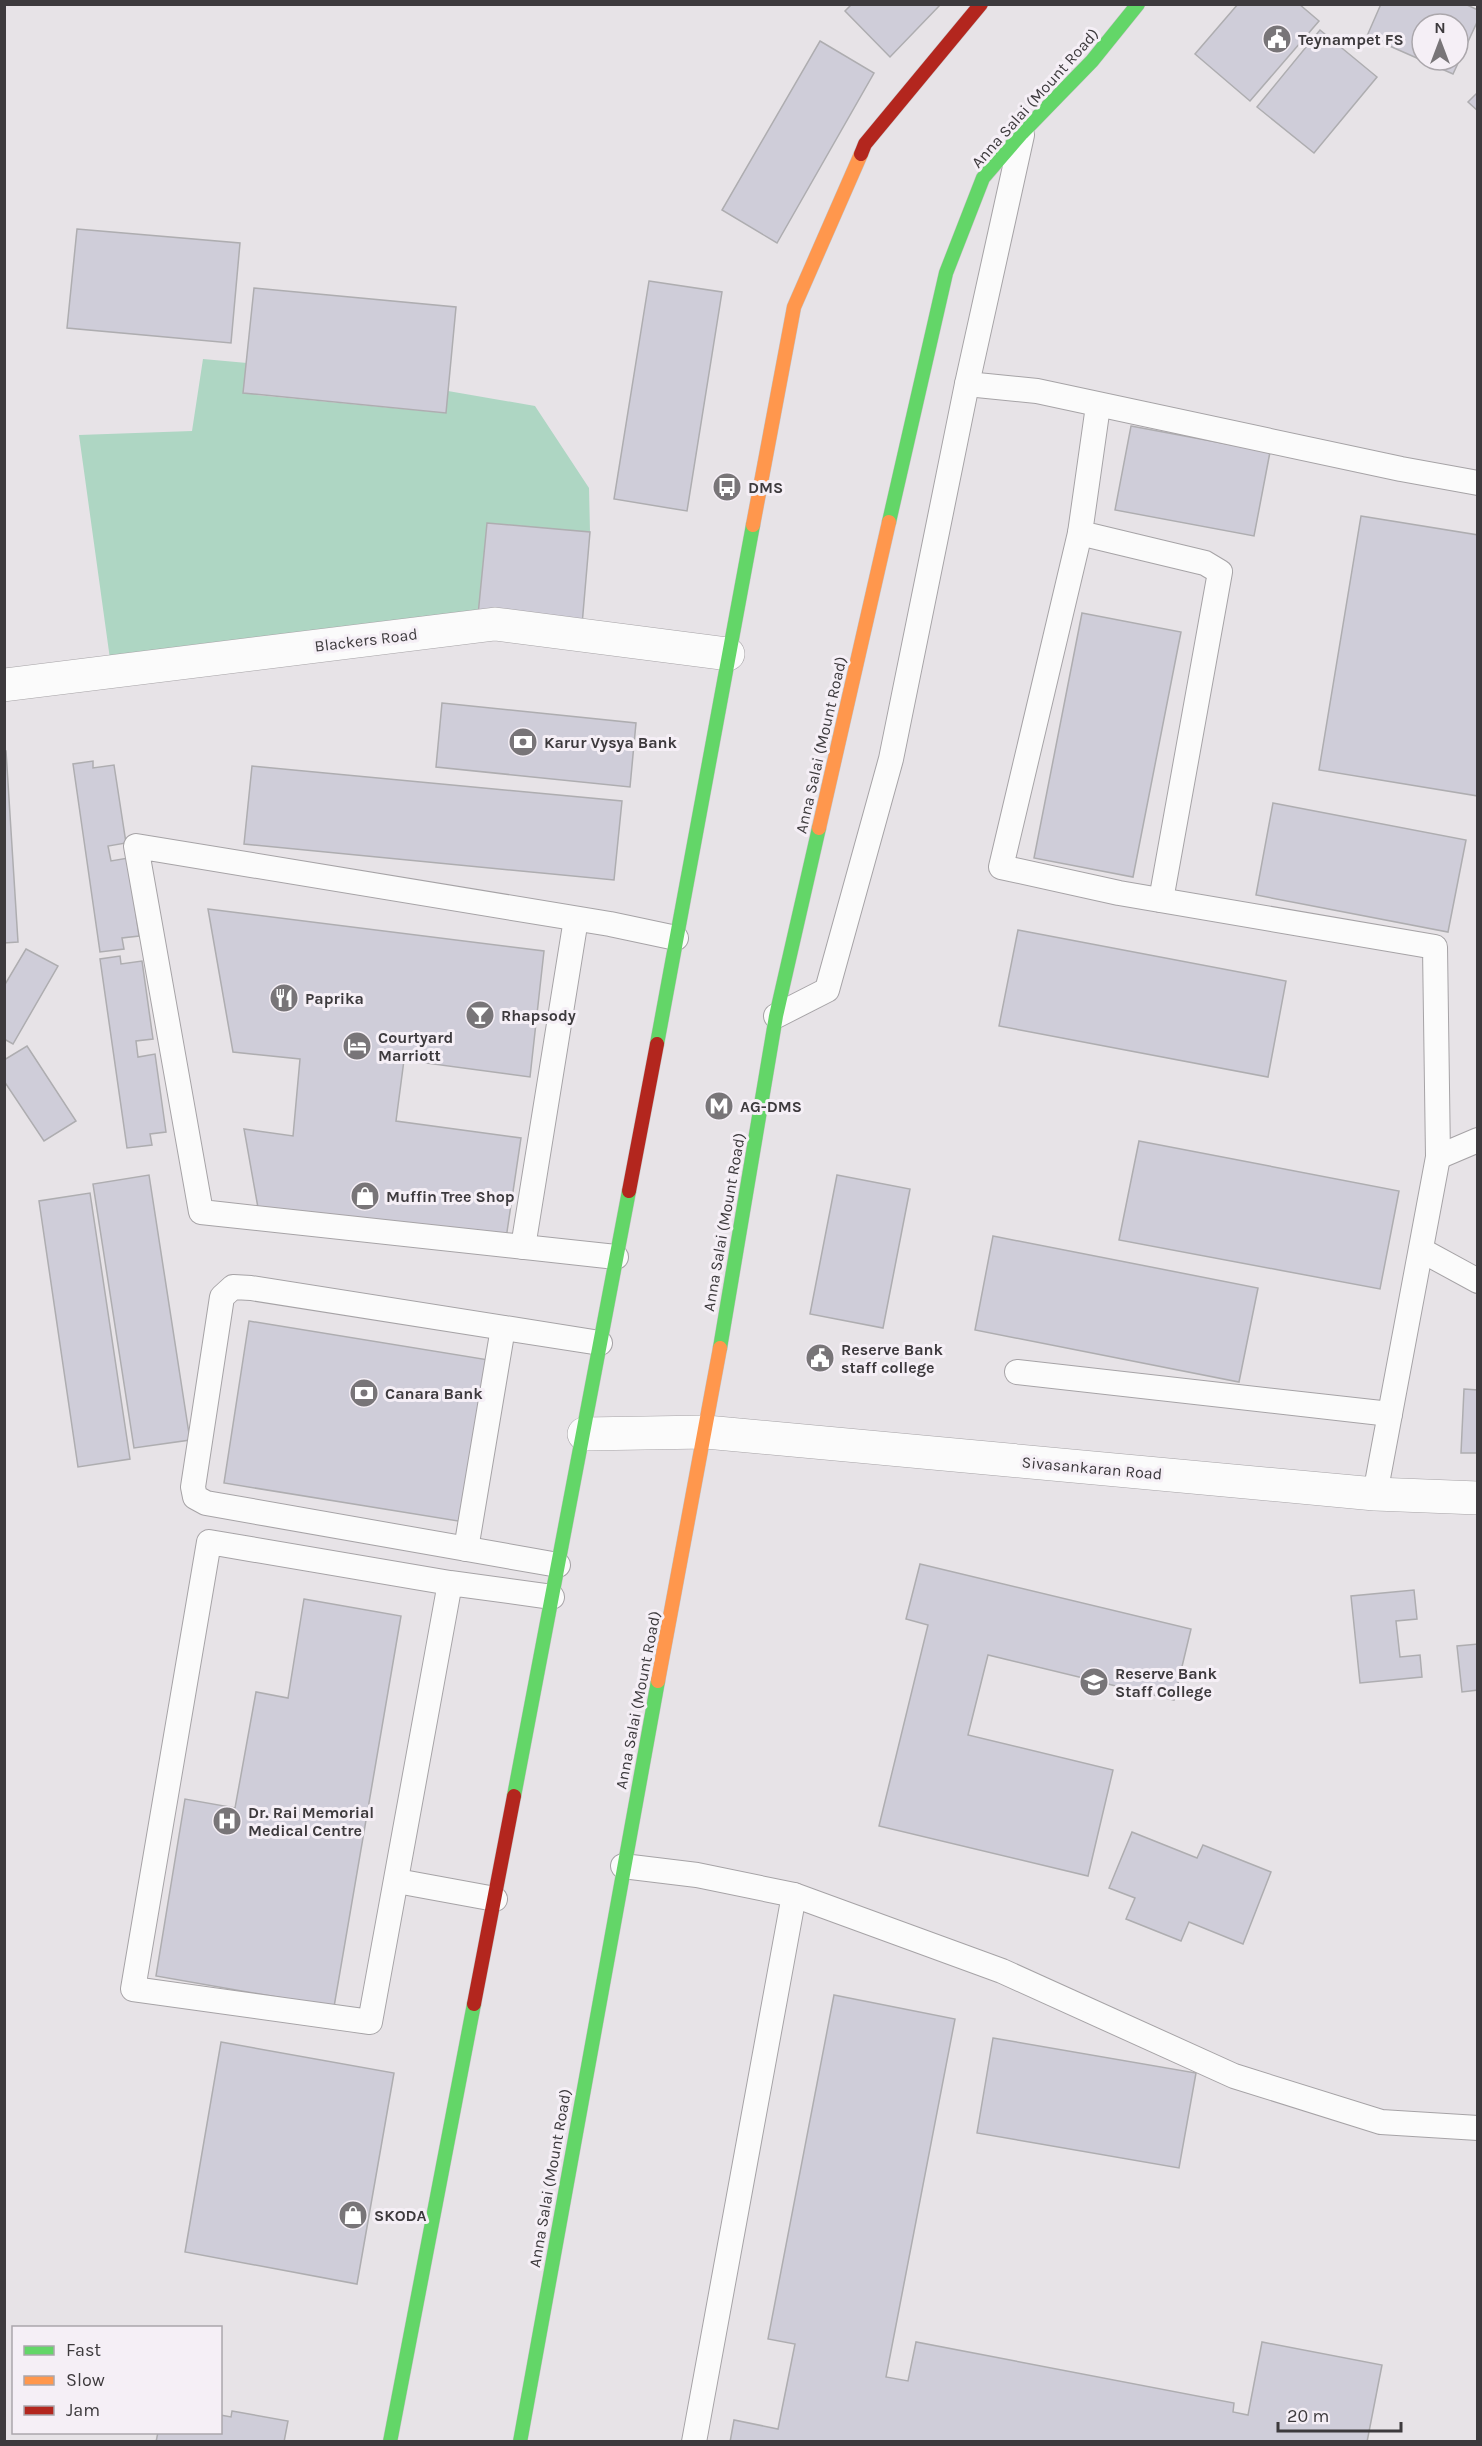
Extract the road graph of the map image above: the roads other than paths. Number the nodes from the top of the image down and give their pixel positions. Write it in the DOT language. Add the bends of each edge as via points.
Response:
graph roads {
  1 [pos="981,4"];
  2 [pos="1138,4"];
  3 [pos="1022,133"];
  4 [pos="967,384"];
  5 [pos="1098,406"];
  6 [pos="1478,483"];
  7 [pos="1080,533"];
  8 [pos="728,654"];
  9 [pos="4,685"];
  10 [pos="1161,900"];
  11 [pos="576,919"];
  12 [pos="676,938"];
  13 [pos="776,1016"];
  14 [pos="1478,1140"];
  15 [pos="1438,1157"];
  16 [pos="523,1247"];
  17 [pos="1421,1250"];
  18 [pos="616,1257"];
  19 [pos="1478,1281"];
  20 [pos="503,1328"];
  21 [pos="600,1343"];
  22 [pos="1017,1372"];
  23 [pos="1390,1414"];
  24 [pos="706,1432"];
  25 [pos="584,1434"];
  26 [pos="1375,1494"];
  27 [pos="1478,1498"];
  28 [pos="466,1549"];
  29 [pos="558,1564"];
  30 [pos="450,1583"];
  31 [pos="552,1597"];
  32 [pos="623,1866"];
  33 [pos="397,1881"];
  34 [pos="794,1895"];
  35 [pos="495,1899"];
  36 [pos="1478,2128"];
  37 [pos="390,2442"];
  38 [pos="520,2442"];
  39 [pos="694,2442"];
  1 -- 8 [label="main road" via="865,144 794,308"];
  2 -- 3 [label="main road, Anna Salai (Mount Road)" via="1092,61"];
  3 -- 4 [label="lane"];
  3 -- 13 [label="main road, Anna Salai (Mount Road)" via="982,178 946,273"];
  4 -- 5 [label="lane" via="1037,392"];
  4 -- 13 [label="lane" via="891,759 826,990"];
  5 -- 6 [label="lane"];
  5 -- 7 [label="lane"];
  7 -- 10 [label="lane" via="1206,563 1220,572"];
  7 -- 10 [label="lane" via="1001,867"];
  8 -- 9 [label="street, Blackers Road" via="495,624"];
  8 -- 12 [label="main road"];
  10 -- 15 [label="lane" via="1435,947"];
  11 -- 12 [label="lane"];
  11 -- 16 [label="lane"];
  11 -- 16 [label="lane" via="136,846 201,1212"];
  12 -- 18 [label="main road"];
  13 -- 24 [label="main road, Anna Salai (Mount Road)"];
  14 -- 15 [label="lane"];
  15 -- 17 [label="lane"];
  16 -- 18 [label="lane"];
  17 -- 19 [label="lane"];
  17 -- 23 [label="lane"];
  18 -- 21 [label="main road"];
  20 -- 21 [label="lane"];
  20 -- 28 [label="lane"];
  20 -- 28 [label="lane" via="251,1288 233,1287 222,1297 193,1487 195,1497 206,1503"];
  21 -- 25 [label="main road"];
  22 -- 23 [label="lane"];
  23 -- 26 [label="lane"];
  24 -- 25 [label="street, Sivasankaran Road"];
  24 -- 26 [label="street, Sivasankaran Road"];
  24 -- 32 [label="main road, Anna Salai (Mount Road)"];
  25 -- 29 [label="main road"];
  26 -- 27 [label="street, Sivasankaran Road"];
  28 -- 29 [label="lane"];
  29 -- 31 [label="main road"];
  30 -- 31 [label="lane"];
  30 -- 33 [label="lane"];
  30 -- 33 [label="lane" via="209,1542 133,1989 370,2022"];
  31 -- 35 [label="main road"];
  32 -- 34 [label="lane" via="697,1875"];
  32 -- 38 [label="main road, Anna Salai (Mount Road)"];
  33 -- 35 [label="lane"];
  34 -- 36 [label="lane" via="1002,1971 1234,2076 1381,2122"];
  34 -- 39 [label="lane"];
  35 -- 37 [label="main road"];
}
